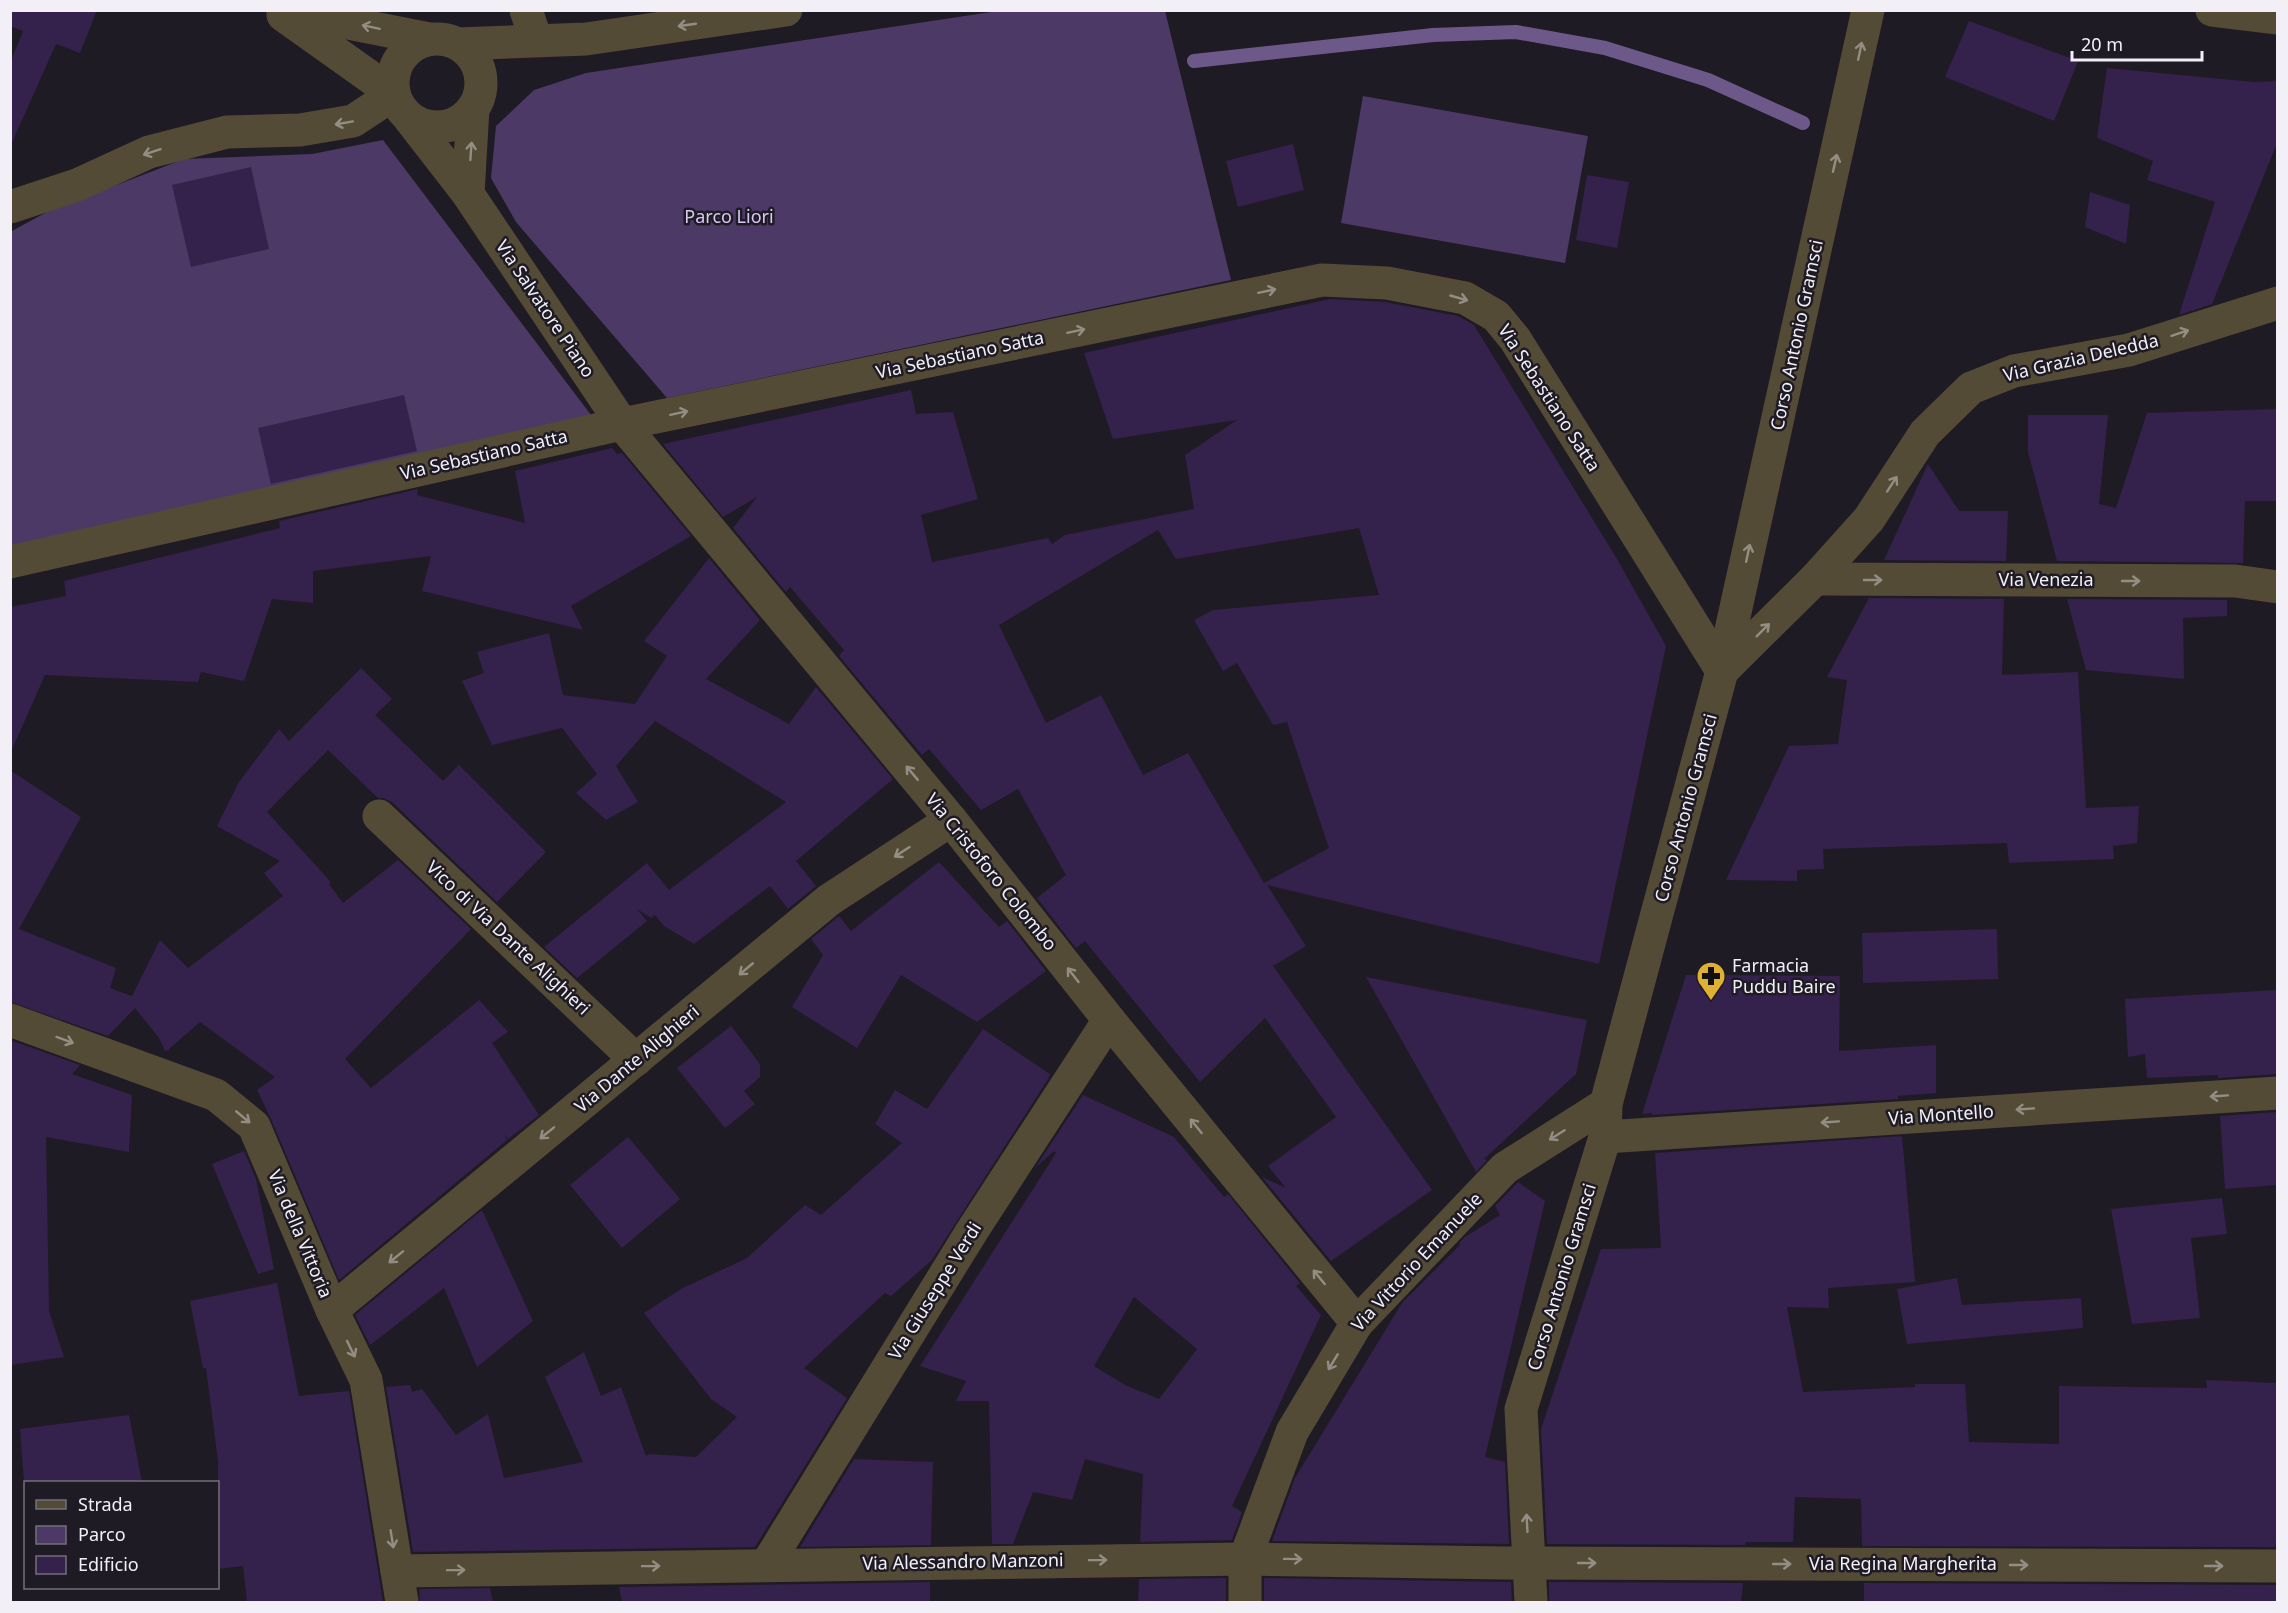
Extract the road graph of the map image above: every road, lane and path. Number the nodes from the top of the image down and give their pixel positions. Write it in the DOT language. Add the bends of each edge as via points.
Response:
graph roads {
  1 [pos="277,10"];
  2 [pos="283,10"];
  3 [pos="786,10"];
  4 [pos="1868,10"];
  5 [pos="2212,10"];
  6 [pos="2277,18"];
  7 [pos="531,25"];
  8 [pos="443,41"];
  9 [pos="402,106"];
  10 [pos="473,108"];
  11 [pos="468,194"];
  12 [pos="10,207"];
  13 [pos="2277,303"];
  14 [pos="622,424"];
  15 [pos="10,562"];
  16 [pos="1815,579"];
  17 [pos="2277,587"];
  18 [pos="1722,671"];
  19 [pos="379,816"];
  20 [pos="951,820"];
  21 [pos="10,1020"];
  22 [pos="1109,1020"];
  23 [pos="636,1060"];
  24 [pos="2277,1092"];
  25 [pos="1606,1104"];
  26 [pos="1605,1137"];
  27 [pos="332,1310"];
  28 [pos="1356,1323"];
  29 [pos="1245,1558"];
  30 [pos="1528,1563"];
  31 [pos="767,1564"];
  32 [pos="2277,1566"];
  33 [pos="399,1587"];
  34 [pos="1245,1602"];
  35 [pos="1531,1602"];
  1 -- 9 [label="street"];
  8 -- 2 [label="street, one-way"];
  3 -- 7 [label="street, one-way" via="586,39"];
  18 -- 4 [label="street, Corso Antonio Gramsci, one-way"];
  5 -- 6 [label="street"];
  7 -- 8 [label="street"];
  8 -- 9 [label="street" via="415,44 404,53 393,80"];
  8 -- 10 [label="street" via="469,53 477,65 480,95"];
  9 -- 10 [label="street" via="422,124 436,127 463,119"];
  9 -- 11 [label="street, Via Salvatore Piano"];
  9 -- 12 [label="street, one-way" via="353,122 300,130 227,132 149,152 77,185"];
  11 -- 10 [label="street, one-way"];
  11 -- 14 [label="street, Via Salvatore Piano"];
  16 -- 13 [label="street, Via Grazia Deledda, one-way" via="1869,519 1925,433 1971,388 2014,371 2128,350"];
  14 -- 15 [label="street, Via Sebastiano Satta"];
  14 -- 18 [label="street, Via Sebastiano Satta, one-way" via="1322,280 1387,283 1465,298 1496,316 1515,339"];
  20 -- 14 [label="street, Via Cristoforo Colombo, one-way"];
  16 -- 17 [label="street, Via Venezia, one-way" via="2235,581"];
  18 -- 16 [label="street, Via Grazia Deledda, one-way"];
  18 -- 25 [label="street, Corso Antonio Gramsci"];
  19 -- 23 [label="street, Vico di Via Dante Alighieri"];
  22 -- 20 [label="street, Via Cristoforo Colombo, one-way"];
  20 -- 23 [label="street, Via Dante Alighieri, one-way" via="829,900"];
  21 -- 27 [label="street, Via della Vittoria, one-way" via="216,1095 254,1126"];
  28 -- 22 [label="street, Via Cristoforo Colombo, one-way"];
  22 -- 31 [label="street, Via Giuseppe Verdi" via="972,1231"];
  23 -- 27 [label="street, Via Dante Alighieri, one-way"];
  24 -- 26 [label="street, Via Montello, one-way"];
  25 -- 26 [label="street, Corso Antonio Gramsci"];
  25 -- 28 [label="street, Via Vittorio Emanuele, one-way" via="1505,1168"];
  30 -- 26 [label="street, Corso Antonio Gramsci, one-way" via="1521,1409"];
  27 -- 33 [label="street, Via della Vittoria, one-way" via="366,1380"];
  28 -- 29 [label="street, Via Vittorio Emanuele, one-way" via="1292,1432"];
  29 -- 30 [label="street, Via Alessandro Manzoni, one-way"];
  31 -- 29 [label="street, Via Alessandro Manzoni, one-way"];
  29 -- 34 [label="street, Via Vittorio Emanuele"];
  30 -- 32 [label="street, Via Regina Margherita, one-way"];
  30 -- 35 [label="street, Corso Antonio Gramsci"];
  33 -- 31 [label="street, Via Alessandro Manzoni, one-way"];
}
